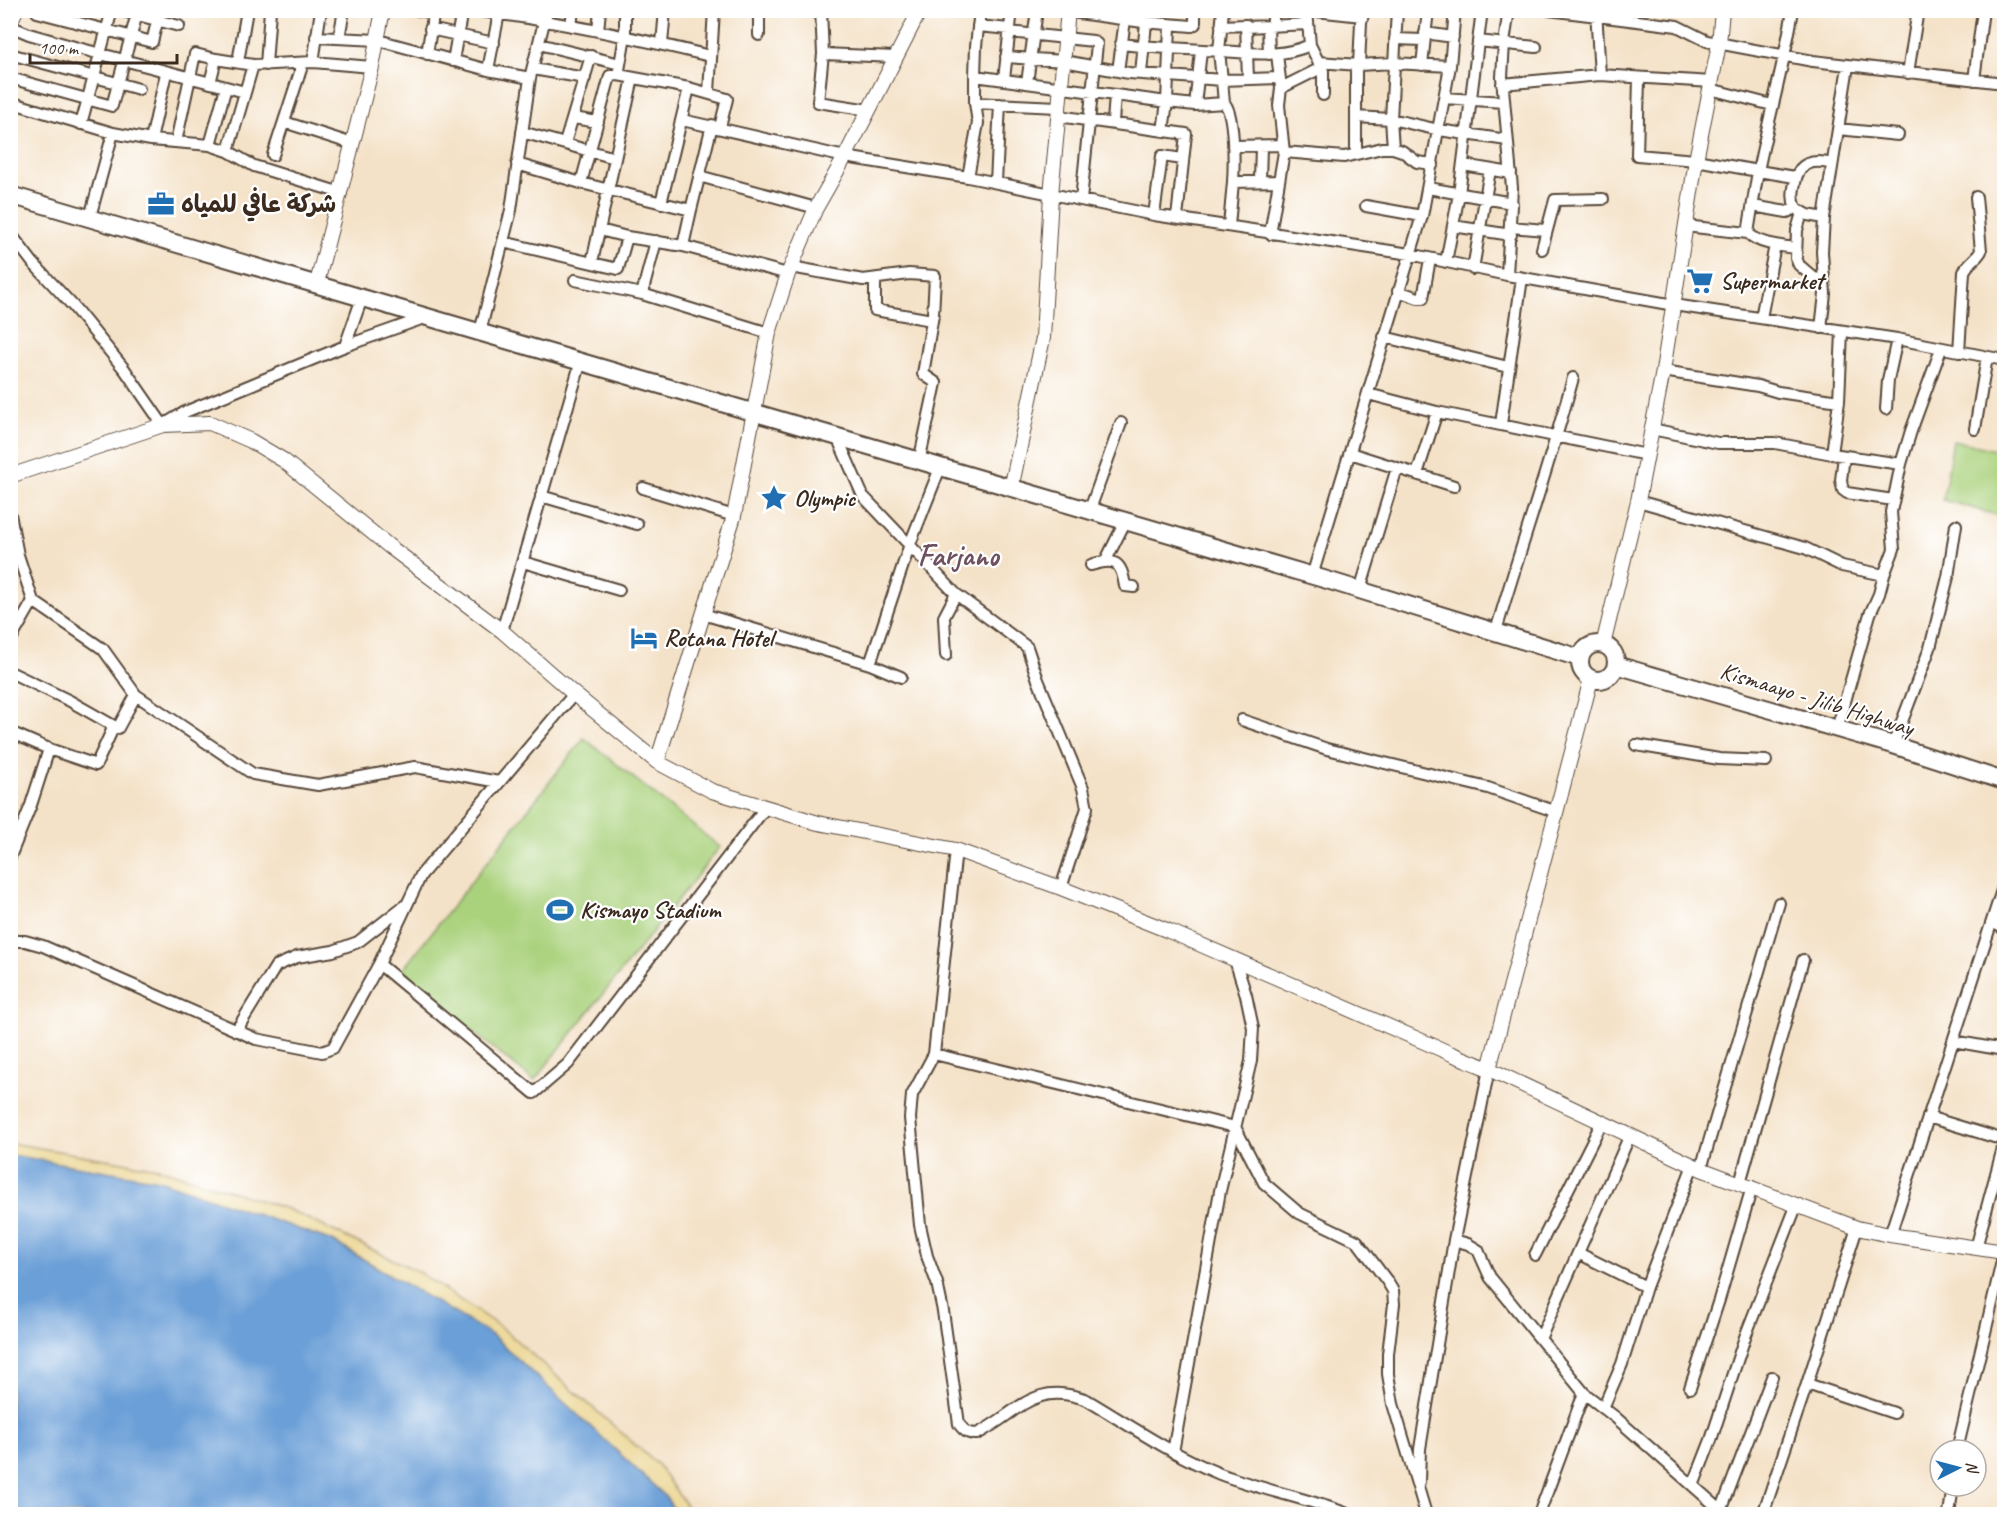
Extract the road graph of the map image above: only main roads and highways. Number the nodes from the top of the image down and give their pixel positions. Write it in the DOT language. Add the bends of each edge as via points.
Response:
graph roads {
  1 [pos="12,196"];
  2 [pos="1580,658"];
  3 [pos="1616,665"];
  4 [pos="2004,781"];
  1 -- 2 [label="main road" via="1360,590"];
  2 -- 3 [label="main road" via="1590,646 1603,645 1614,653"];
  2 -- 3 [label="main road" via="1581,670 1591,680 1606,679"];
  3 -- 4 [label="main road, Kismaayo - Jilib Highway"];
}
